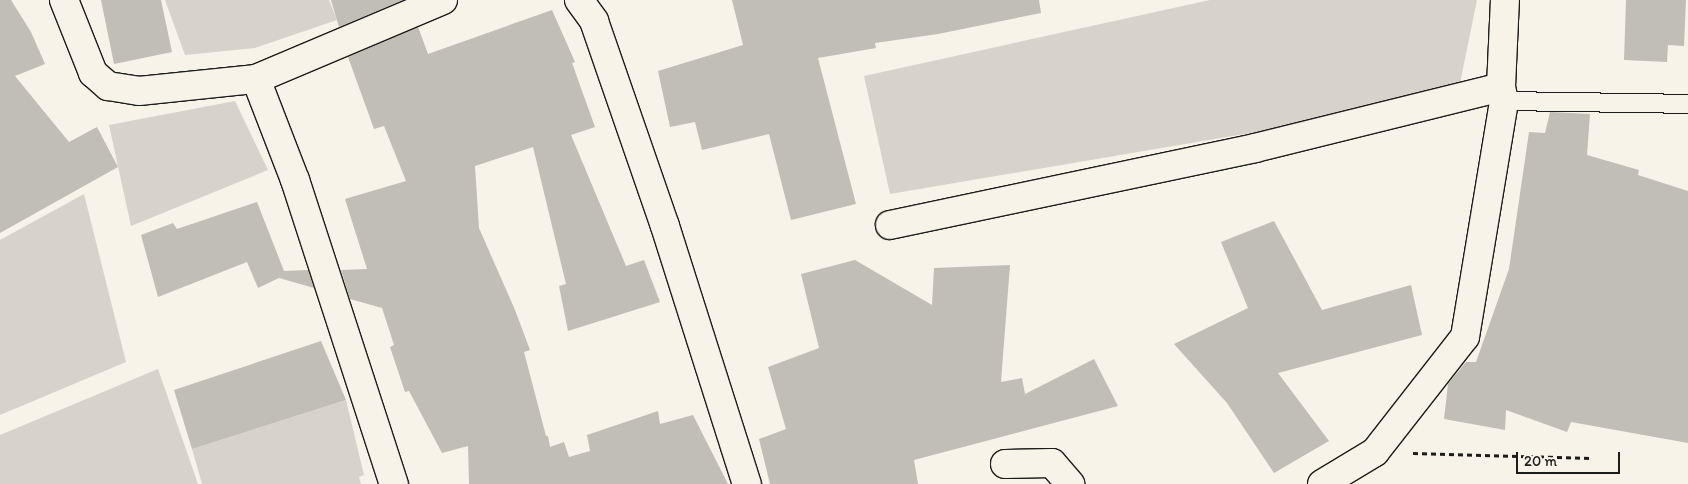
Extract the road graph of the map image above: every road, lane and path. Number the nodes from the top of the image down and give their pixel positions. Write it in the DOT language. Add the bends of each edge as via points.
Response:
graph roads {
  1 [pos="64,0"];
  2 [pos="441,0"];
  3 [pos="579,0"];
  4 [pos="1505,0"];
  5 [pos="256,79"];
  6 [pos="1503,94"];
  7 [pos="1688,104"];
  8 [pos="890,225"];
  9 [pos="1375,452"];
  10 [pos="1592,458"];
  11 [pos="1004,464"];
  12 [pos="394,484"];
  13 [pos="747,484"];
  14 [pos="1070,484"];
  15 [pos="1322,484"];
  1 -- 5 [label="street" via="93,72 108,86 139,91"];
  2 -- 5 [label="street"];
  3 -- 13 [label="street" via="594,21 662,216"];
  4 -- 6 [label="street"];
  5 -- 12 [label="street" via="295,180"];
  6 -- 7 [label="lane"];
  6 -- 8 [label="street"];
  6 -- 9 [label="street" via="1465,337"];
  9 -- 10 [label="path"];
  9 -- 15 [label="street"];
  11 -- 14 [label="street" via="1052,463"];
}
